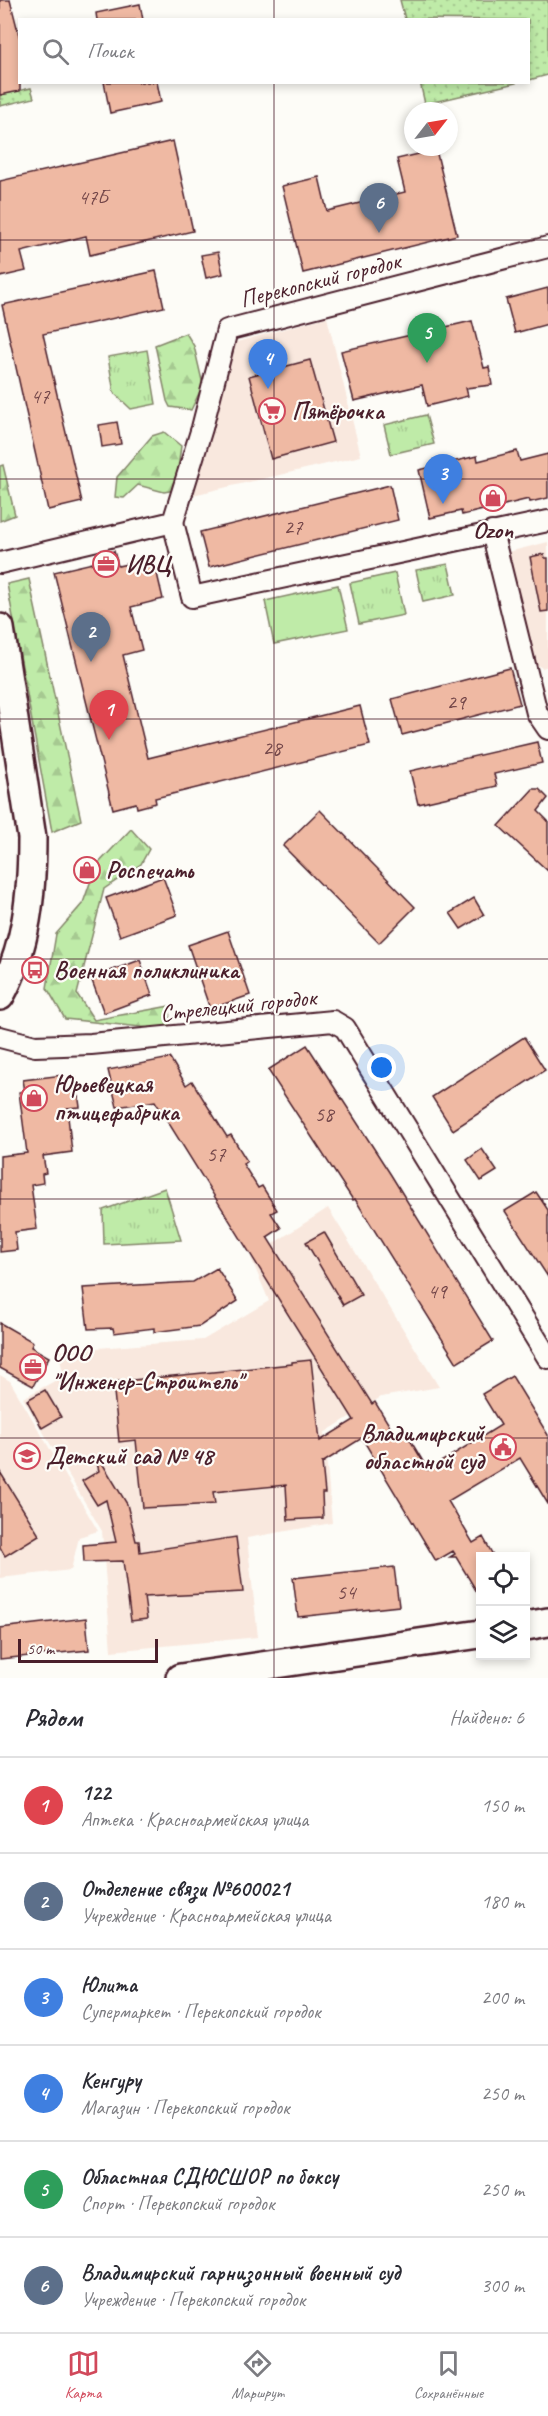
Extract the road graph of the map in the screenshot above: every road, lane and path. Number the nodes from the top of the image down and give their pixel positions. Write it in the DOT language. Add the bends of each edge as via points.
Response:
graph roads {
  1 [pos="548,247"];
  2 [pos="548,520"];
  3 [pos="173,522"];
  4 [pos="492,532"];
  5 [pos="0,563"];
  6 [pos="0,628"];
  7 [pos="542,721"];
  8 [pos="0,996"];
  9 [pos="0,1037"];
  10 [pos="548,1358"];
  11 [pos="548,1622"];
  12 [pos="530,1625"];
  13 [pos="476,1635"];
  14 [pos="180,1678"];
  1 -- 3 [label="street, Перекопский городок" via="227,330"];
  2 -- 4 [label="street"];
  3 -- 4 [label="street" via="192,597"];
  3 -- 5 [label="street"];
  4 -- 7 [label="street"];
  6 -- 8 [label="street" via="32,838 32,869 26,925 11,976"];
  9 -- 10 [label="street, Стрелецкий городок" via="35,1046 194,1036 333,1021 345,1028"];
  11 -- 12 [label="street"];
  13 -- 14 [label="street"];
}
